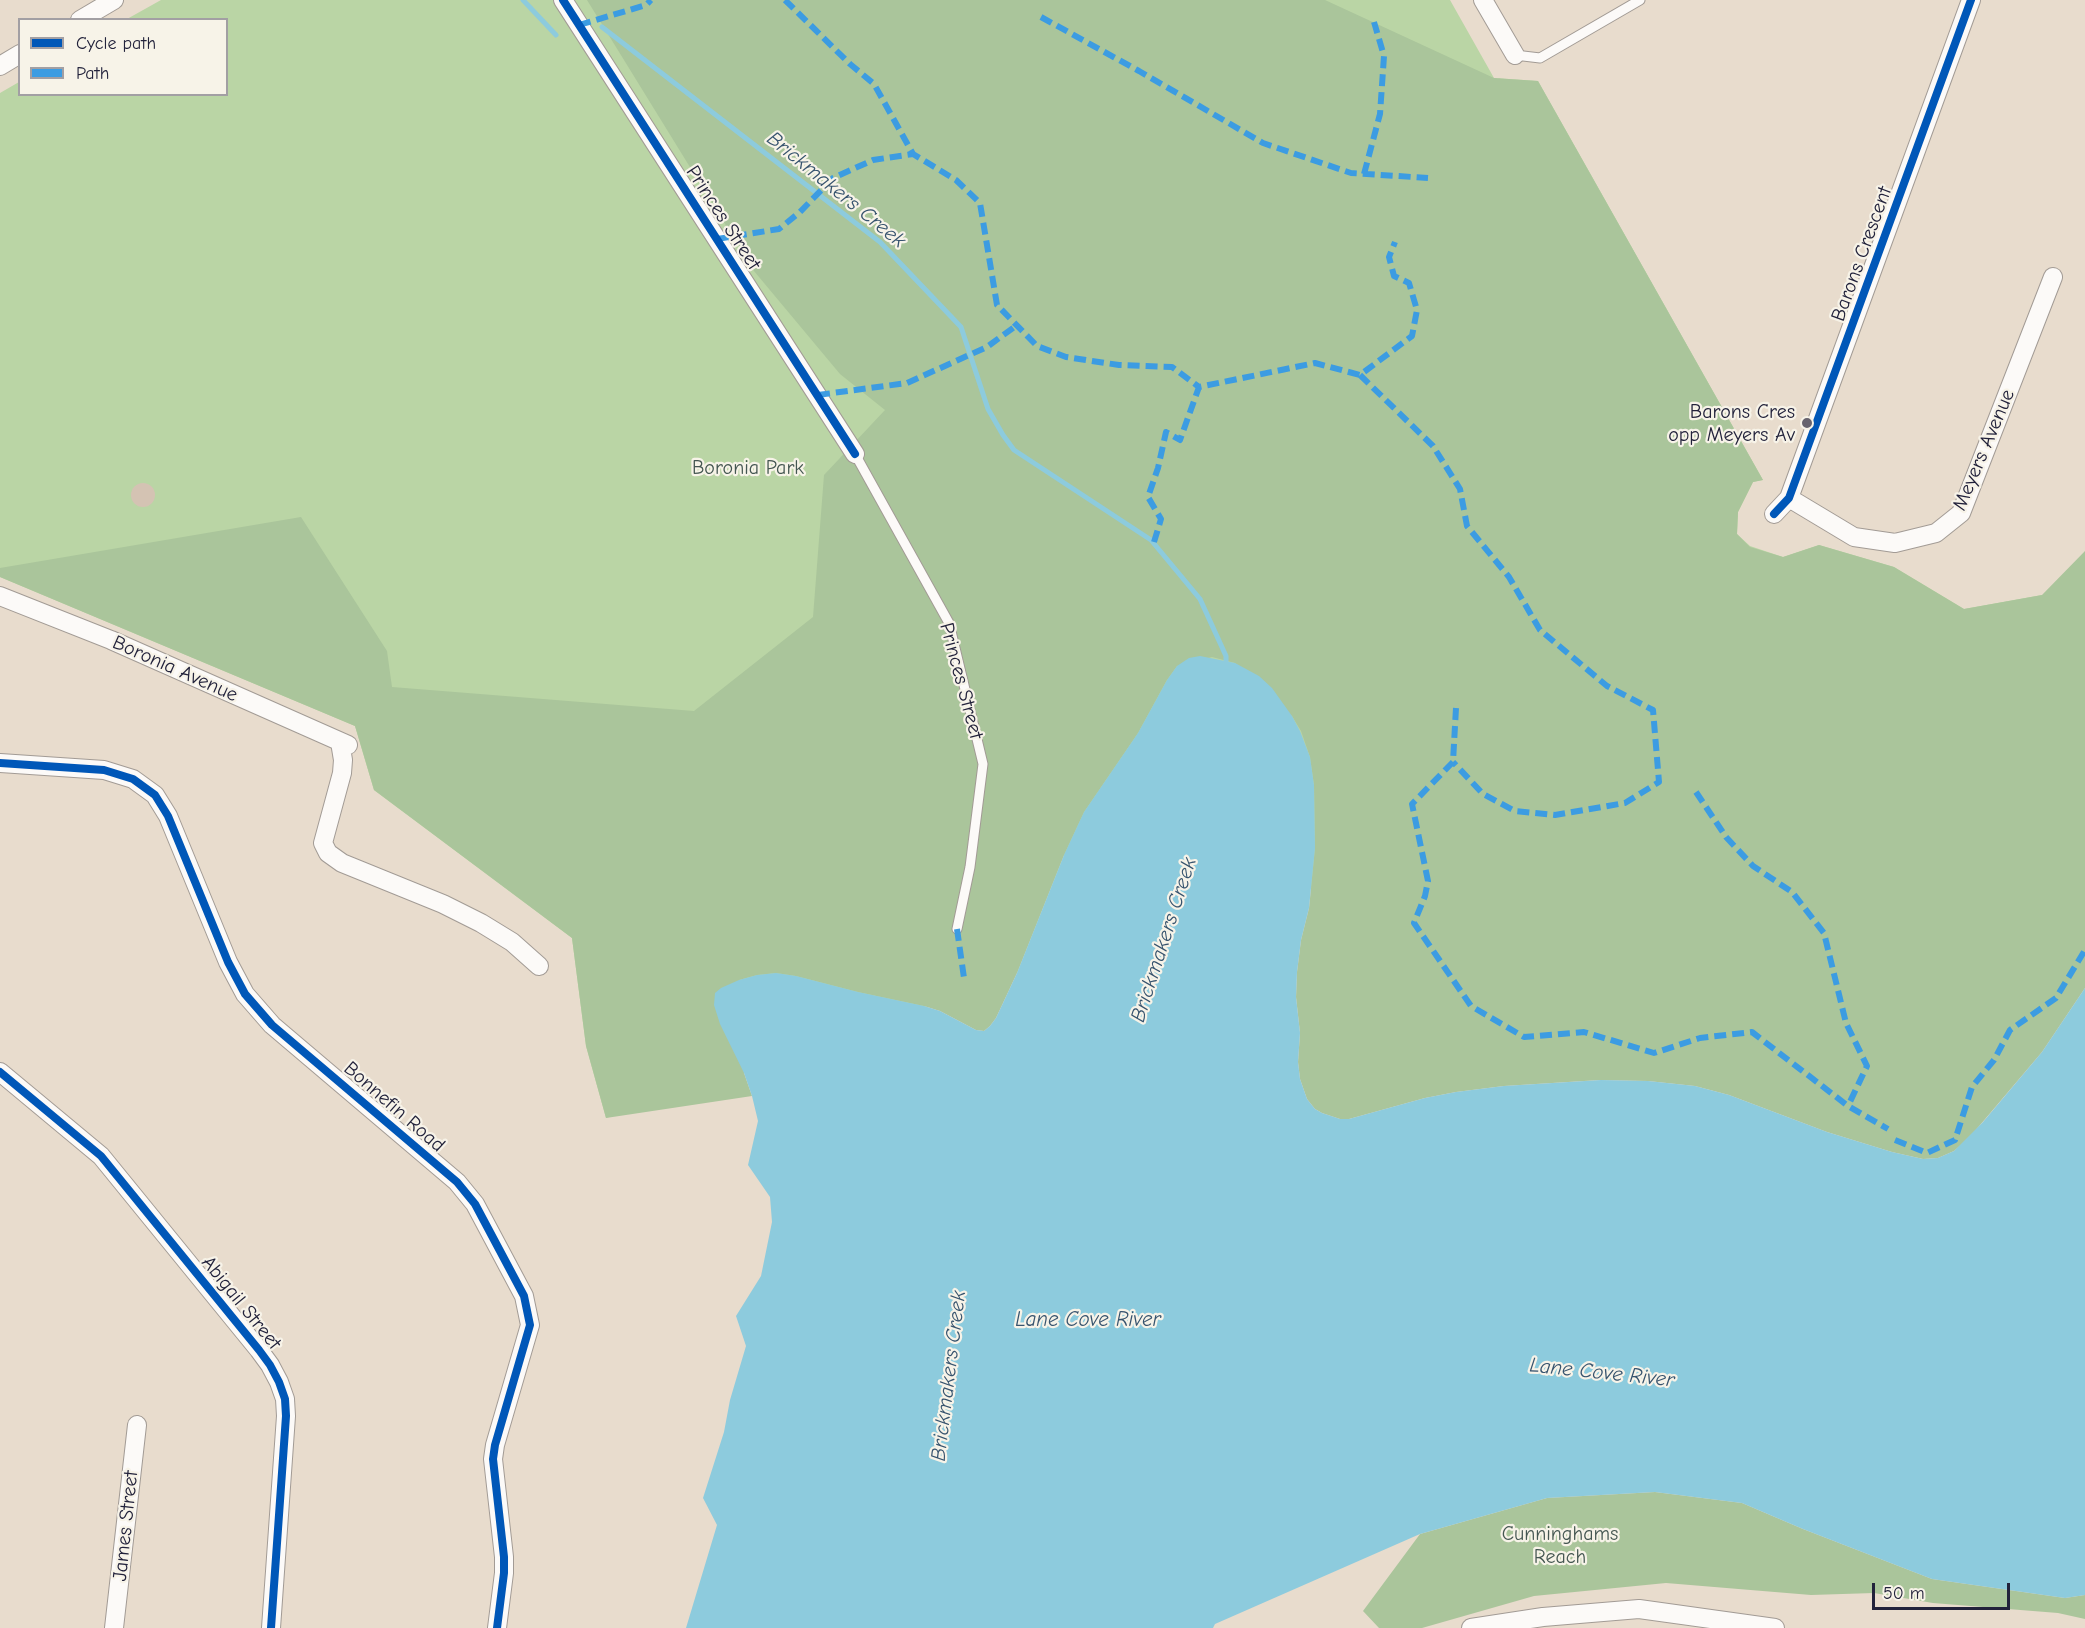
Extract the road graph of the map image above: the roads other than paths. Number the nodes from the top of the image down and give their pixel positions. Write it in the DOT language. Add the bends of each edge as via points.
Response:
graph roads {
  1 [pos="114,0"];
  2 [pos="563,0"];
  3 [pos="1483,0"];
  4 [pos="1640,0"];
  5 [pos="1971,0"];
  6 [pos="83,18"];
  7 [pos="18,55"];
  8 [pos="1515,55"];
  9 [pos="0,66"];
  10 [pos="2053,277"];
  11 [pos="855,454"];
  12 [pos="1789,498"];
  13 [pos="1774,514"];
  14 [pos="0,596"];
  15 [pos="0,763"];
  16 [pos="957,929"];
  17 [pos="539,966"];
  18 [pos="0,1072"];
  19 [pos="137,1425"];
  20 [pos="114,1628"];
  21 [pos="271,1628"];
  22 [pos="497,1628"];
  23 [pos="1471,1628"];
  24 [pos="1775,1628"];
  1 -- 6 [label="street"];
  2 -- 11 [label="street, Princes Street"];
  3 -- 8 [label="street"];
  4 -- 8 [label="lane" via="1540,58"];
  5 -- 12 [label="street, Barons Crescent"];
  7 -- 9 [label="street"];
  10 -- 12 [label="street, Meyers Avenue" via="1961,513 1936,533 1895,543 1854,537"];
  11 -- 16 [label="lane, Princes Street" via="949,623 983,764 976,829"];
  12 -- 13 [label="street, Barons Crescent"];
  14 -- 17 [label="street, Boronia Avenue" via="111,640 344,743 342,773 323,843 328,853 342,863 481,922"];
  15 -- 22 [label="street, Bonnefin Road" via="104,770 133,779 155,795 168,816 245,994 272,1025 457,1182 475,1204 524,1296 530,1325 493,1459 504,1557"];
  18 -- 21 [label="street, Abigail Street" via="101,1156 259,1350 279,1382 286,1416"];
  19 -- 20 [label="street, James Street"];
  23 -- 24 [label="street" via="1639,1609"];
}
